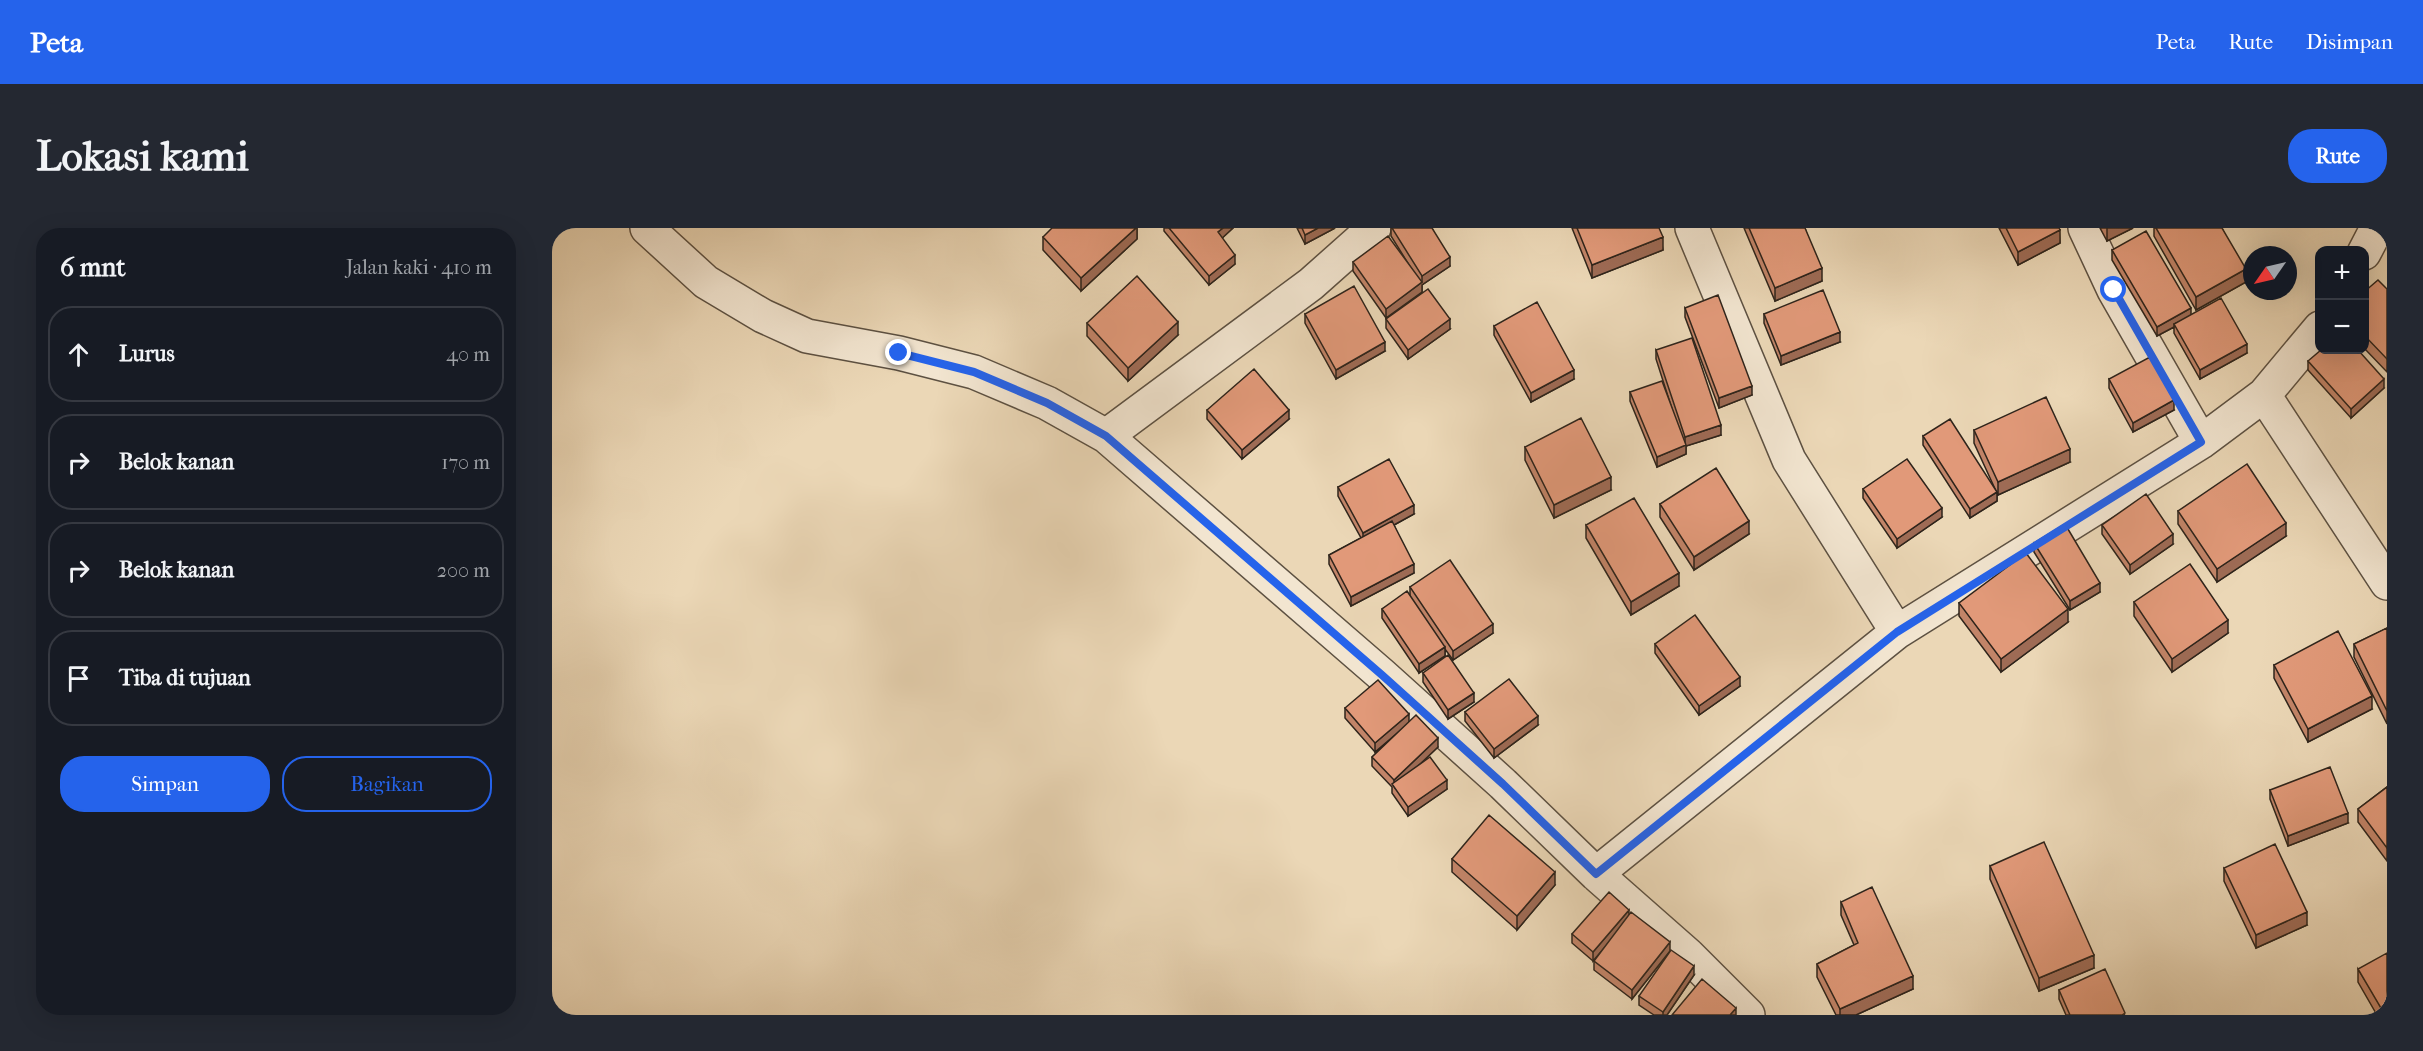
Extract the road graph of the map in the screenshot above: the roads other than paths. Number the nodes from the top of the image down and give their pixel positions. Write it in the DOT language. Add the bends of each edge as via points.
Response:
graph roads {
  1 [pos="647,228"];
  2 [pos="1374,228"];
  3 [pos="1692,228"];
  4 [pos="2085,228"];
  5 [pos="2377,228"];
  6 [pos="2368,246"];
  7 [pos="2315,333"];
  8 [pos="2264,395"];
  9 [pos="1106,436"];
  10 [pos="2201,442"];
  11 [pos="2387,583"];
  12 [pos="1897,632"];
  13 [pos="1596,874"];
  14 [pos="1748,1015"];
  1 -- 9 [label="street" via="706,282 807,336 974,372 1047,403"];
  2 -- 9 [label="street" via="1311,284"];
  3 -- 12 [label="street" via="1790,460"];
  4 -- 10 [label="street" via="2114,290"];
  5 -- 6 [label="street"];
  7 -- 8 [label="street"];
  8 -- 10 [label="street"];
  8 -- 11 [label="street"];
  9 -- 13 [label="street" via="1382,675"];
  10 -- 12 [label="street"];
  12 -- 13 [label="street"];
  13 -- 14 [label="street" via="1688,955"];
}
